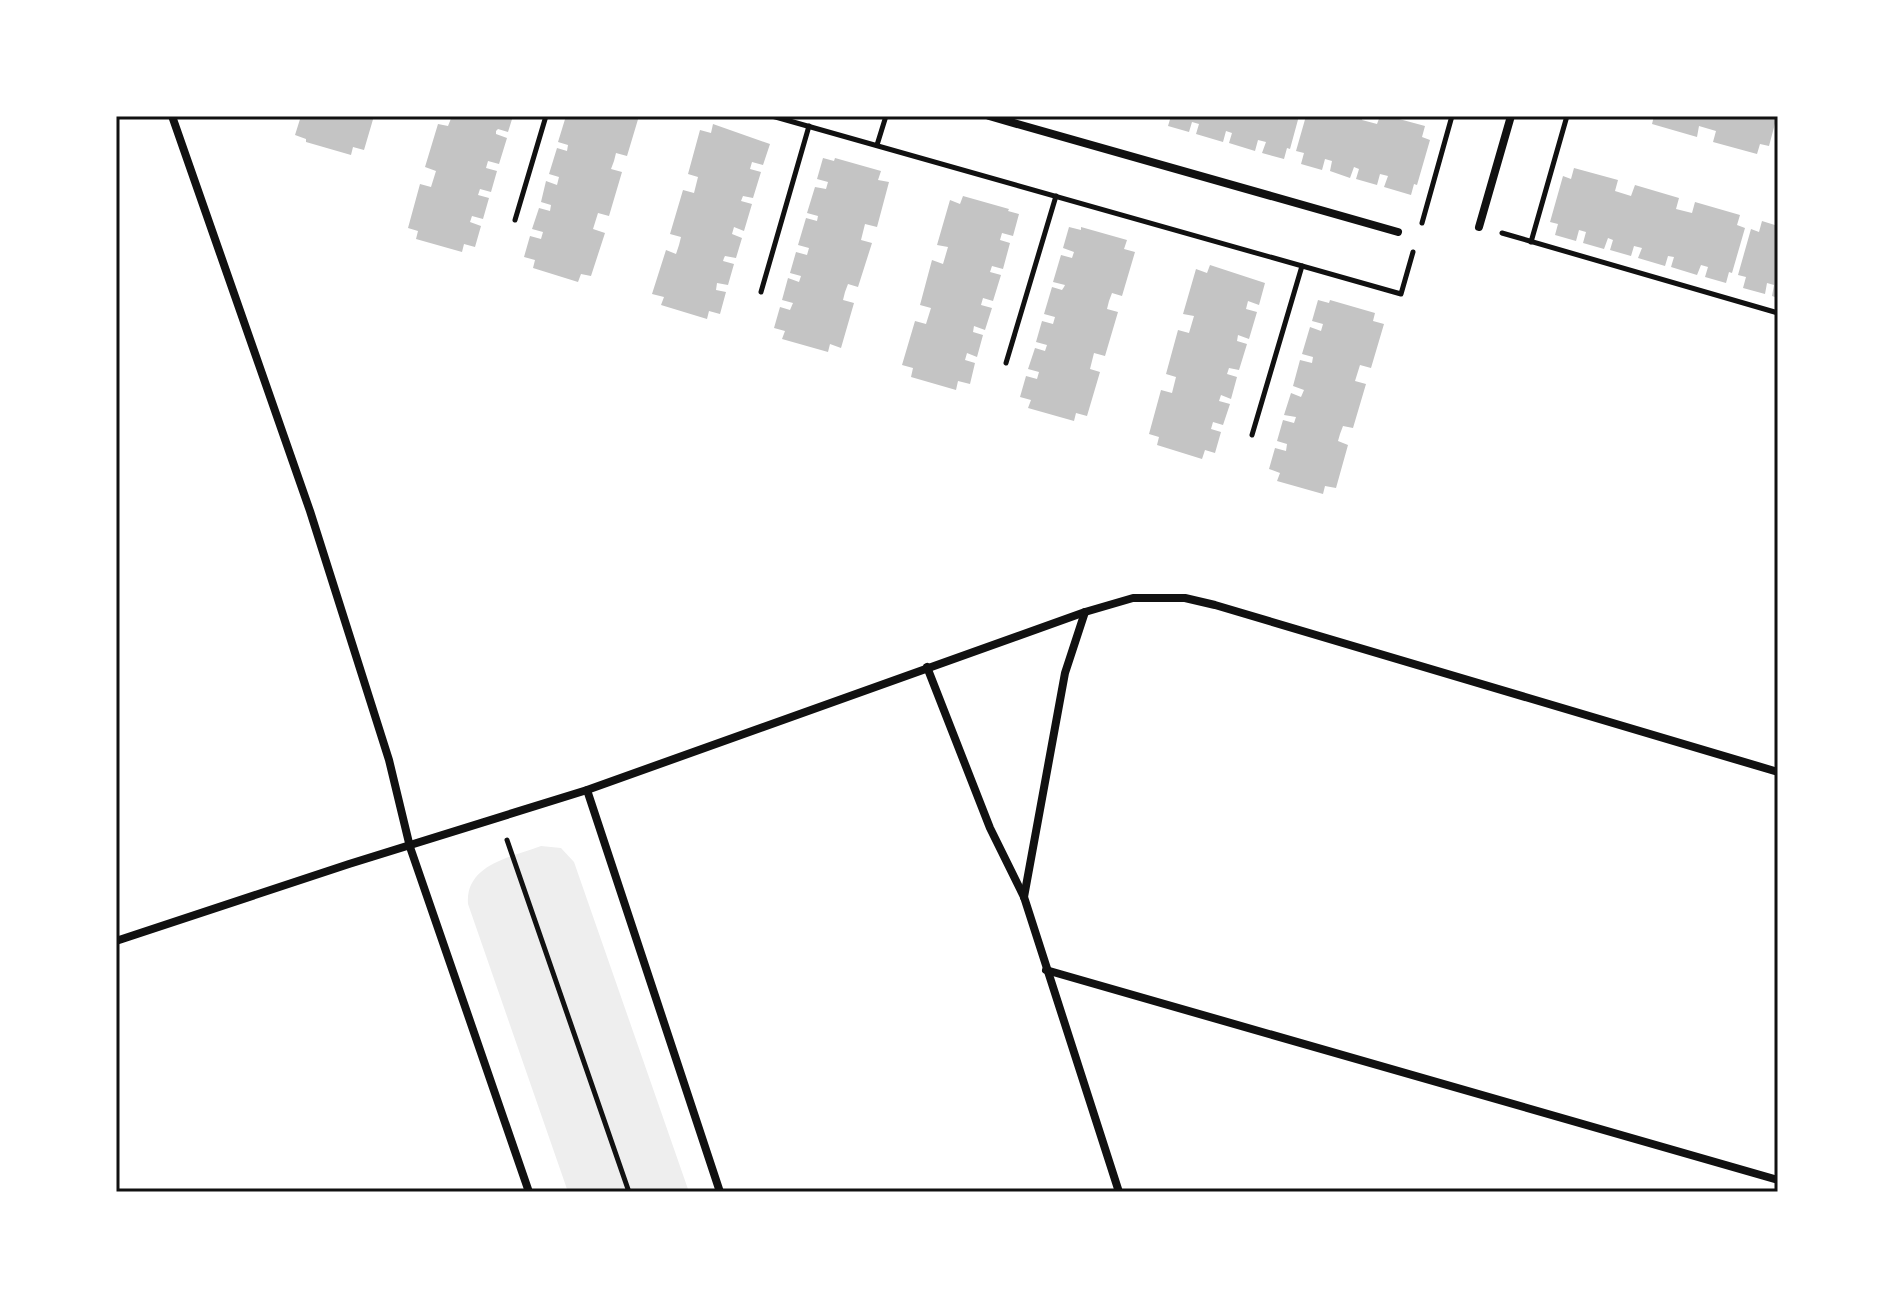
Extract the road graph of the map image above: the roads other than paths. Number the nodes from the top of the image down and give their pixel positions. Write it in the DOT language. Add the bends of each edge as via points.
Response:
graph roads {
  1 [pos="172,116"];
  2 [pos="989,116"];
  3 [pos="1511,116"];
  4 [pos="1479,227"];
  5 [pos="1398,232"];
  6 [pos="1085,612"];
  7 [pos="927,667"];
  8 [pos="1778,772"];
  9 [pos="587,790"];
  10 [pos="410,847"];
  11 [pos="1024,897"];
  12 [pos="116,941"];
  13 [pos="1046,970"];
  14 [pos="1778,1180"];
  15 [pos="529,1192"];
  16 [pos="720,1192"];
  17 [pos="1119,1192"];
  1 -- 10 [label="street" via="310,511 389,760"];
  2 -- 5 [label="street"];
  3 -- 4 [label="street"];
  6 -- 7 [label="street"];
  6 -- 8 [label="street" via="1133,598 1185,598"];
  6 -- 11 [label="street" via="1065,673"];
  7 -- 9 [label="street"];
  7 -- 11 [label="street" via="990,828"];
  9 -- 10 [label="street"];
  9 -- 16 [label="street"];
  10 -- 12 [label="street"];
  10 -- 15 [label="street"];
  11 -- 13 [label="street"];
  13 -- 14 [label="street"];
  13 -- 17 [label="street"];
}
